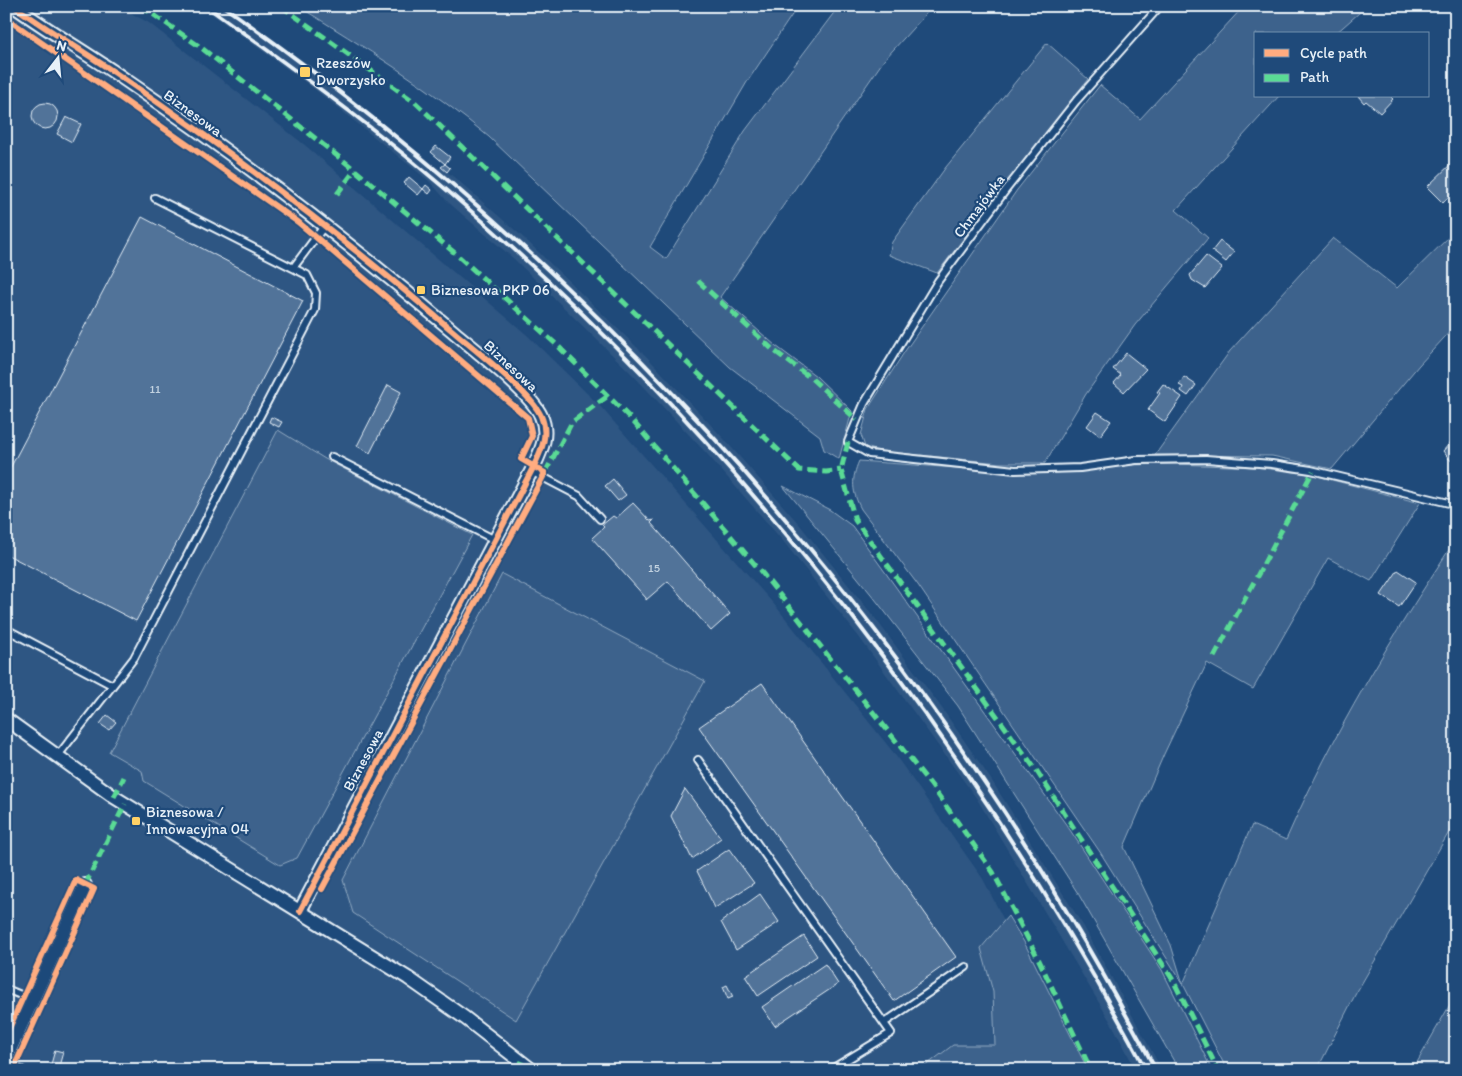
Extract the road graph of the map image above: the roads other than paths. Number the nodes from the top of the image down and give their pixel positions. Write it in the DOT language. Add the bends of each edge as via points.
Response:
graph roads {
  1 [pos="14,6"];
  2 [pos="1160,6"];
  3 [pos="155,198"];
  4 [pos="325,225"];
  5 [pos="293,268"];
  6 [pos="332,457"];
  7 [pos="531,471"];
  8 [pos="1449,503"];
  9 [pos="600,519"];
  10 [pos="495,540"];
  11 [pos="6,629"];
  12 [pos="112,685"];
  13 [pos="6,719"];
  14 [pos="57,757"];
  15 [pos="698,760"];
  16 [pos="85,884"];
  17 [pos="300,911"];
  18 [pos="966,967"];
  19 [pos="6,989"];
  20 [pos="32,1000"];
  21 [pos="884,1023"];
  22 [pos="6,1059"];
  23 [pos="6,1065"];
  24 [pos="22,1070"];
  25 [pos="532,1070"];
  26 [pos="830,1070"];
  1 -- 4 [label="street, Biznesowa" via="124,78"];
  2 -- 8 [label="lane, Chmajówka" via="1076,101 938,281 864,404 848,442 869,454 1015,470 1080,468 1136,460 1206,459 1272,464 1311,470"];
  3 -- 5 [label="lane"];
  4 -- 5 [label="lane"];
  4 -- 7 [label="street, Biznesowa" via="450,328 531,401 540,414 545,437"];
  5 -- 12 [label="lane" via="307,275 316,293 315,310 134,658"];
  6 -- 10 [label="lane"];
  7 -- 9 [label="lane" via="579,496"];
  7 -- 10 [label="street, Biznesowa"];
  10 -- 17 [label="street, Biznesowa"];
  11 -- 12 [label="lane"];
  12 -- 14 [label="lane"];
  13 -- 14 [label="street"];
  14 -- 17 [label="street" via="114,797"];
  15 -- 21 [label="lane"];
  16 -- 20 [label="street"];
  17 -- 25 [label="street" via="408,978"];
  18 -- 21 [label="lane"];
  19 -- 20 [label="lane"];
  20 -- 22 [label="street"];
  21 -- 26 [label="lane" via="891,1033"];
  23 -- 24 [label="lane"];
}
